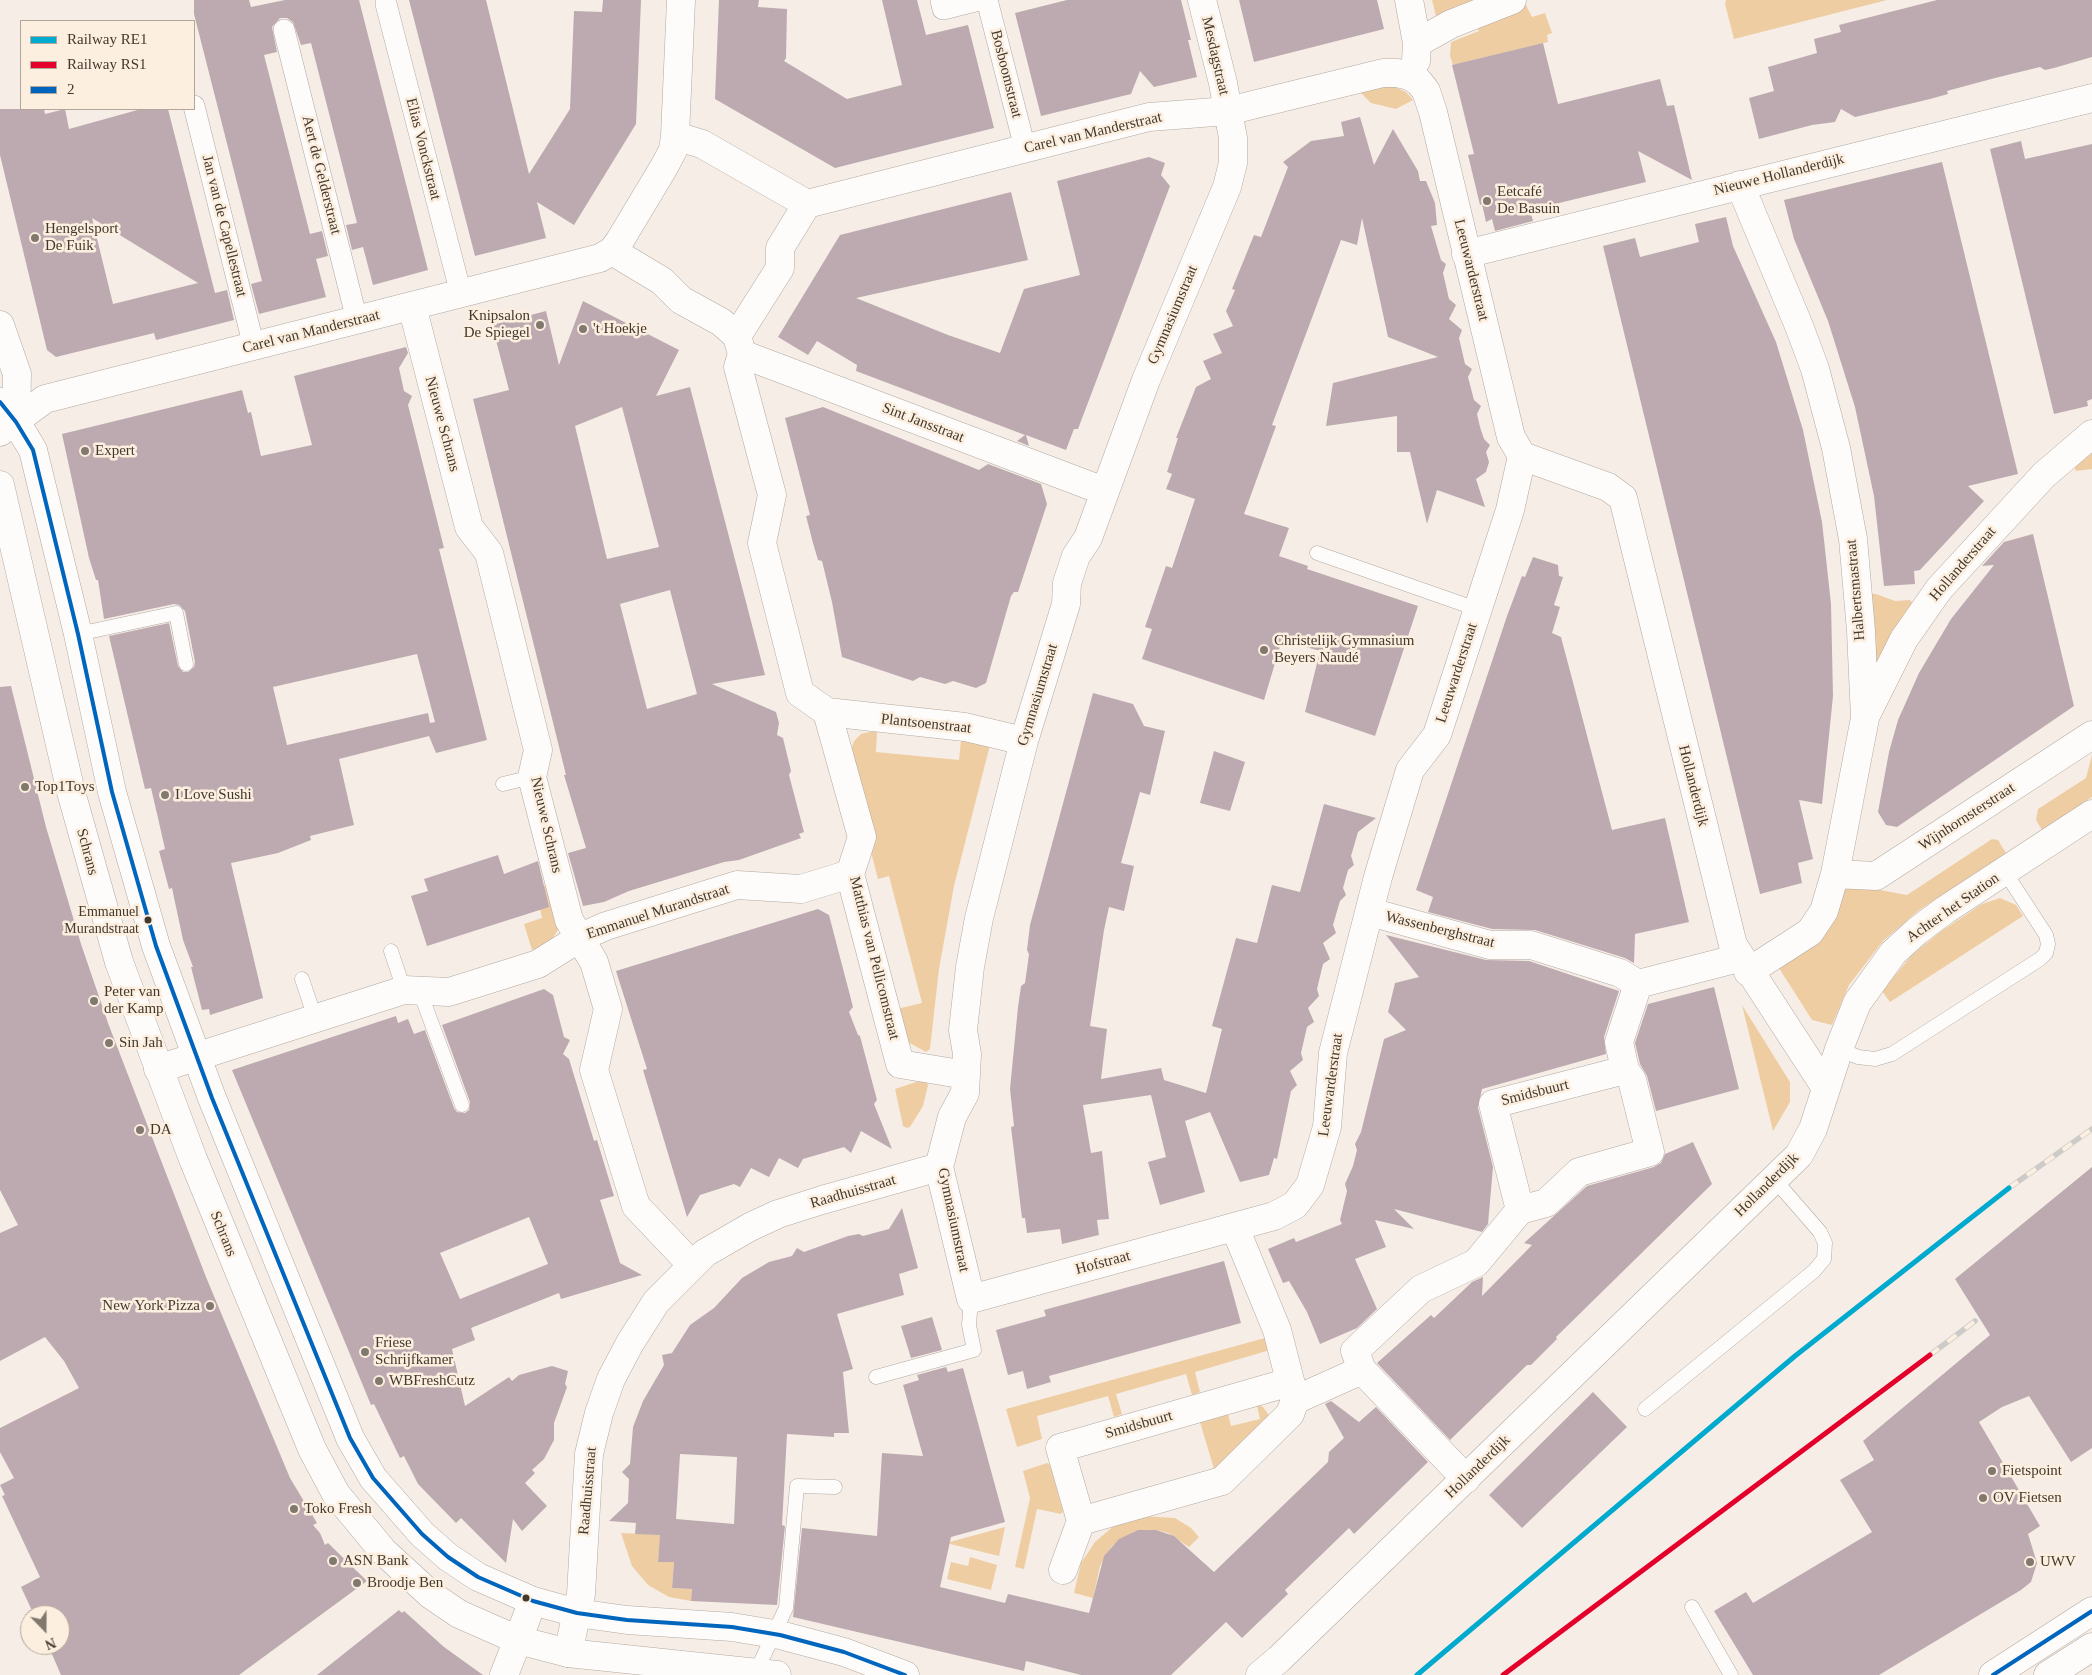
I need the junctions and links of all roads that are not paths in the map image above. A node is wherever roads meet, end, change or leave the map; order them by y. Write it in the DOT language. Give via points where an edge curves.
graph roads {
  1 [pos="681,0"];
  2 [pos="941,0"];
  3 [pos="979,0"];
  4 [pos="987,0"];
  5 [pos="1202,0"];
  6 [pos="1409,0"];
  7 [pos="1512,0"];
  8 [pos="386,4"];
  9 [pos="284,30"];
  10 [pos="1417,43"];
  11 [pos="1410,76"];
  12 [pos="2092,98"];
  13 [pos="195,110"];
  14 [pos="1228,111"];
  15 [pos="675,136"];
  16 [pos="1025,148"];
  17 [pos="1740,185"];
  18 [pos="807,204"];
  19 [pos="612,251"];
  20 [pos="1466,254"];
  21 [pos="460,294"];
  22 [pos="412,306"];
  23 [pos="357,320"];
  24 [pos="0,325"];
  25 [pos="740,345"];
  26 [pos="254,346"];
  27 [pos="5,419"];
  28 [pos="2092,434"];
  29 [pos="1522,456"];
  30 [pos="0,485"];
  31 [pos="1104,490"];
  32 [pos="1317,553"];
  33 [pos="1477,609"];
  34 [pos="78,634"];
  35 [pos="186,664"];
  36 [pos="827,712"];
  37 [pos="1865,718"];
  38 [pos="2092,735"];
  39 [pos="1024,741"];
  40 [pos="532,777"];
  41 [pos="503,784"];
  42 [pos="2092,814"];
  43 [pos="2005,872"];
  44 [pos="850,874"];
  45 [pos="1835,874"];
  46 [pos="1370,912"];
  47 [pos="581,937"];
  48 [pos="391,951"];
  49 [pos="1744,965"];
  50 [pos="302,979"];
  51 [pos="1638,984"];
  52 [pos="412,991"];
  53 [pos="315,1018"];
  54 [pos="1839,1049"];
  55 [pos="196,1057"];
  56 [pos="158,1069"];
  57 [pos="1625,1070"];
  58 [pos="966,1075"];
  59 [pos="1826,1088"];
  60 [pos="462,1105"];
  61 [pos="939,1167"];
  62 [pos="1774,1179"];
  63 [pos="1520,1210"];
  64 [pos="1235,1228"];
  65 [pos="692,1265"];
  66 [pos="970,1299"];
  67 [pos="1362,1370"];
  68 [pos="876,1377"];
  69 [pos="1293,1391"];
  70 [pos="1645,1409"];
  71 [pos="1466,1478"];
  72 [pos="835,1487"];
  73 [pos="1081,1521"];
  74 [pos="1063,1570"];
  75 [pos="532,1601"];
  76 [pos="1692,1608"];
  77 [pos="2092,1611"];
  78 [pos="577,1613"];
  79 [pos="774,1634"];
  80 [pos="518,1640"];
  81 [pos="2092,1647"];
  82 [pos="568,1653"];
  83 [pos="766,1674"];
  84 [pos="1265,1674"];
  85 [pos="504,1675"];
  86 [pos="905,1675"];
  87 [pos="1731,1675"];
  88 [pos="1994,1675"];
  89 [pos="2048,1675"];
  1 -- 15 [label="street"];
  2 -- 3 [label="street" via="943,9"];
  4 -- 16 [label="street, Bosboomstraat"];
  5 -- 14 [label="street, Mesdagstraat"];
  6 -- 10 [label="street"];
  7 -- 10 [label="street" via="1451,24"];
  8 -- 21 [label="street, Elias Vonckstraat"];
  9 -- 23 [label="street, Aert de Gelderstraat"];
  10 -- 11 [label="street" via="1416,60"];
  11 -- 14 [label="street, Carel van Manderstraat" via="1383,73"];
  11 -- 20 [label="street, Leeuwarderstraat" via="1426,91 1433,112"];
  12 -- 17 [label="street, Nieuwe Hollanderdijk"];
  13 -- 26 [label="street, Jan van de Capellestraat"];
  14 -- 16 [label="street, Carel van Manderstraat" via="1149,117"];
  14 -- 31 [label="street, Gymnasiumstraat" via="1233,163 1227,187"];
  15 -- 18 [label="street" via="702,144"];
  15 -- 19 [label="street" via="664,167"];
  16 -- 18 [label="street, Carel van Manderstraat"];
  17 -- 20 [label="street, Nieuwe Hollanderdijk"];
  17 -- 37 [label="street, Halbertsmastraat" via="1805,343 1836,448 1853,547"];
  18 -- 25 [label="street" via="780,248 780,268"];
  19 -- 21 [label="street, Carel van Manderstraat" via="587,262"];
  19 -- 25 [label="street" via="662,281 681,300 721,322"];
  20 -- 29 [label="street, Leeuwarderstraat" via="1511,436"];
  21 -- 22 [label="street, Carel van Manderstraat"];
  22 -- 23 [label="street, Carel van Manderstraat"];
  22 -- 40 [label="street, Nieuwe Schrans" via="469,527 489,553 538,750"];
  23 -- 26 [label="street, Carel van Manderstraat"];
  24 -- 27 [label="street" via="17,374"];
  25 -- 31 [label="street, Sint Jansstraat"];
  25 -- 36 [label="street" via="738,367 772,494 762,543 800,693"];
  26 -- 27 [label="street, Carel van Manderstraat" via="45,399"];
  27 -- 34 [label="street" via="33,450"];
  28 -- 37 [label="street, Hollanderstraat" via="2038,481 1939,589 1904,640"];
  29 -- 33 [label="street, Leeuwarderstraat" via="1510,510"];
  29 -- 49 [label="street, Hollanderdijk" via="1608,487 1623,498 1733,945"];
  30 -- 56 [label="street, Schrans" via="71,792 119,962"];
  31 -- 39 [label="street, Gymnasiumstraat" via="1088,538 1076,556 1067,583 1066,604"];
  32 -- 33 [label="lane"];
  33 -- 46 [label="street, Leeuwarderstraat" via="1437,735 1410,770"];
  34 -- 35 [label="lane" via="176,613"];
  34 -- 55 [label="street" via="112,792 133,871"];
  36 -- 39 [label="street, Plantsoenstraat" via="965,727"];
  36 -- 44 [label="street, Matthias van Pellicomstraat" via="862,837"];
  37 -- 45 [label="street, Halbertsmastraat"];
  38 -- 45 [label="street, Wijnhornsterstraat" via="1876,876"];
  39 -- 58 [label="street, Gymnasiumstraat" via="981,908 970,967 963,1030"];
  40 -- 41 [label="lane"];
  40 -- 47 [label="street, Nieuwe Schrans" via="569,920"];
  42 -- 43 [label="street, Achter het Station"];
  43 -- 54 [label="street, Achter het Station" via="1917,931 1893,953 1857,1003"];
  43 -- 54 [label="lane" via="2046,935 2048,944 2040,960 1892,1054 1875,1059 1858,1057"];
  44 -- 47 [label="street, Emmanuel Murandstraat" via="801,889 738,885 606,926"];
  44 -- 58 [label="street, Matthias van Pellicomstraat" via="900,1064"];
  45 -- 49 [label="street, Halbertsmastraat" via="1824,912 1810,932"];
  46 -- 51 [label="street, Wassenberghstraat" via="1490,945 1530,945 1620,973"];
  46 -- 64 [label="street, Leeuwarderstraat" via="1332,1053 1327,1127 1310,1185 1295,1205 1274,1216"];
  47 -- 52 [label="street, Emmanuel Murandstraat" via="538,964 449,992"];
  47 -- 65 [label="street, Nieuwe Schrans" via="594,962 608,1009 594,1070 636,1206"];
  48 -- 52 [label="lane"];
  49 -- 51 [label="street"];
  49 -- 59 [label="street, Hollanderdijk"];
  50 -- 53 [label="lane"];
  51 -- 57 [label="street" via="1619,1042"];
  52 -- 53 [label="street, Emmanuel Murandstraat"];
  52 -- 60 [label="lane"];
  53 -- 55 [label="street, Emmanuel Murandstraat"];
  54 -- 59 [label="street, Achter het Station"];
  55 -- 56 [label="street, Emmanuel Murandstraat"];
  55 -- 75 [label="street" via="338,1410 362,1460 394,1503 448,1557 478,1577"];
  56 -- 80 [label="street, Schrans" via="312,1449 336,1494 394,1563 431,1595 459,1614"];
  57 -- 63 [label="street" via="1632,1080 1650,1152 1579,1172 1546,1203"];
  57 -- 63 [label="street, Smidsbuurt" via="1493,1104"];
  58 -- 61 [label="street, Gymnasiumstraat" via="965,1093 952,1117"];
  59 -- 62 [label="street, Hollanderdijk" via="1813,1129 1799,1154"];
  61 -- 65 [label="street, Raadhuisstraat" via="778,1214 723,1242"];
  61 -- 66 [label="street, Gymnasiumstraat"];
  62 -- 70 [label="lane" via="1820,1232 1825,1243 1824,1259 1814,1271"];
  62 -- 71 [label="street, Hollanderdijk"];
  63 -- 67 [label="street" via="1476,1263 1420,1289 1355,1351"];
  64 -- 66 [label="street, Hofstraat"];
  64 -- 69 [label="street" via="1277,1330"];
  65 -- 78 [label="street, Raadhuisstraat" via="656,1302 630,1343 599,1413 589,1454 584,1571"];
  66 -- 68 [label="lane" via="969,1325 974,1350"];
  67 -- 69 [label="street, Smidsbuurt"];
  67 -- 71 [label="street"];
  69 -- 73 [label="street" via="1290,1414 1222,1481"];
  69 -- 73 [label="street, Smidsbuurt" via="1060,1448"];
  71 -- 84 [label="street, Hollanderdijk"];
  72 -- 79 [label="lane" via="797,1486 786,1608"];
  73 -- 74 [label="street"];
  75 -- 78 [label="street"];
  75 -- 80 [label="street"];
  76 -- 87 [label="lane"];
  77 -- 88 [label="street"];
  78 -- 79 [label="street" via="732,1627"];
  78 -- 82 [label="street, Raadhuisstraat"];
  79 -- 83 [label="lane"];
  79 -- 86 [label="street" via="820,1644"];
  80 -- 82 [label="street, Schrans"];
  80 -- 85 [label="street"];
  81 -- 89 [label="street"];
  82 -- 83 [label="street, Schrans"];
}
